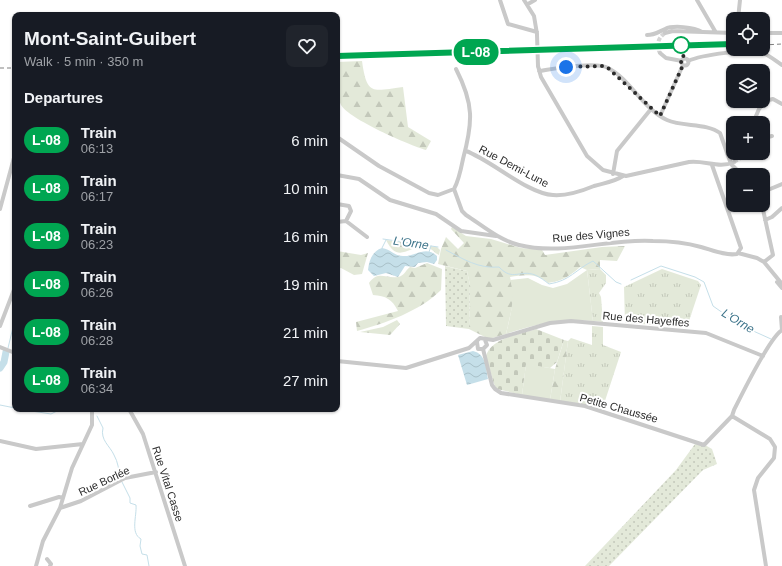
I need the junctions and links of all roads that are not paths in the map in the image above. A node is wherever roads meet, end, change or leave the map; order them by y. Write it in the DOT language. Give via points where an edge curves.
graph roads {
  1 [pos="500,0"];
  2 [pos="524,0"];
  3 [pos="535,0"];
  4 [pos="698,0"];
  5 [pos="740,0"];
  6 [pos="528,4"];
  7 [pos="739,12"];
  8 [pos="715,31"];
  9 [pos="726,32"];
  10 [pos="665,33"];
  11 [pos="702,33"];
  12 [pos="770,33"];
  13 [pos="782,33"];
  14 [pos="537,34"];
  15 [pos="647,35"];
  16 [pos="660,53"];
  17 [pos="682,63"];
  18 [pos="782,65"];
  19 [pos="539,68"];
  20 [pos="456,69"];
  21 [pos="782,104"];
  22 [pos="651,110"];
  23 [pos="660,116"];
  24 [pos="756,116"];
  25 [pos="340,140"];
  26 [pos="466,151"];
  27 [pos="733,162"];
  28 [pos="12,165"];
  29 [pos="712,165"];
  30 [pos="737,168"];
  31 [pos="613,174"];
  32 [pos="340,176"];
  33 [pos="623,176"];
  34 [pos="782,184"];
  35 [pos="454,189"];
  36 [pos="770,189"];
  37 [pos="340,204"];
  38 [pos="782,208"];
  39 [pos="0,209"];
  40 [pos="763,212"];
  41 [pos="765,220"];
  42 [pos="346,221"];
  43 [pos="340,222"];
  44 [pos="497,236"];
  45 [pos="367,237"];
  46 [pos="741,248"];
  47 [pos="738,253"];
  48 [pos="751,256"];
  49 [pos="764,262"];
  50 [pos="775,273"];
  51 [pos="782,284"];
  52 [pos="782,288"];
  53 [pos="12,295"];
  54 [pos="781,316"];
  55 [pos="0,326"];
  56 [pos="782,330"];
  57 [pos="485,340"];
  58 [pos="493,340"];
  59 [pos="476,342"];
  60 [pos="487,345"];
  61 [pos="0,347"];
  62 [pos="468,348"];
  63 [pos="481,349"];
  64 [pos="12,352"];
  65 [pos="763,356"];
  66 [pos="340,361"];
  67 [pos="92,412"];
  68 [pos="131,412"];
  69 [pos="732,416"];
  70 [pos="0,441"];
  71 [pos="83,444"];
  72 [pos="156,472"];
  73 [pos="63,498"];
  74 [pos="30,506"];
  75 [pos="60,508"];
  76 [pos="47,559"];
  77 [pos="37,566"];
  78 [pos="50,566"];
  79 [pos="185,566"];
  80 [pos="766,566"];
  1 -- 14 [label="street" via="508,24"];
  2 -- 6 [label="street"];
  3 -- 6 [label="street"];
  4 -- 8 [label="street"];
  5 -- 7 [label="street"];
  6 -- 14 [label="street" via="534,16"];
  8 -- 9 [label="street"];
  8 -- 11 [label="street"];
  10 -- 11 [label="street"];
  11 -- 15 [label="street" via="696,29 670,28"];
  12 -- 13 [label="street"];
  14 -- 19 [label="street, bridge"];
  16 -- 17 [label="street" via="666,58"];
  17 -- 18 [label="street" via="685,59 688,61 749,51 762,52"];
  17 -- 23 [label="street"];
  19 -- 22 [label="street" via="608,68"];
  19 -- 31 [label="street" via="588,158 599,168"];
  20 -- 26 [label="street, Rue Demi-Lune" via="470,104 471,130"];
  21 -- 24 [label="street" via="773,99 765,101"];
  22 -- 23 [label="street"];
  22 -- 31 [label="street" via="617,151"];
  23 -- 27 [label="street" via="680,124 718,131"];
  25 -- 35 [label="street" via="379,166 426,192 438,195"];
  26 -- 33 [label="street, Rue Demi-Lune" via="536,190 550,195 585,190"];
  26 -- 35 [label="street, Rue Demi-Lune"];
  27 -- 29 [label="street"];
  27 -- 30 [label="street"];
  28 -- 39 [label="street"];
  29 -- 33 [label="street" via="695,162 678,164"];
  29 -- 46 [label="street"];
  31 -- 33 [label="street"];
  32 -- 44 [label="street" via="359,179 390,200 436,214 461,231"];
  34 -- 36 [label="street"];
  35 -- 44 [label="street, Rue des Vignes" via="462,211"];
  37 -- 42 [label="street" via="351,207 351,213"];
  38 -- 41 [label="street"];
  40 -- 41 [label="street"];
  41 -- 49 [label="street" via="772,255"];
  42 -- 43 [label="street"];
  42 -- 45 [label="street"];
  44 -- 47 [label="street, Rue des Vignes" via="518,245 542,247 563,248 635,240"];
  46 -- 47 [label="street"];
  46 -- 48 [label="street"];
  47 -- 48 [label="street, Rue des Vignes"];
  48 -- 49 [label="street"];
  49 -- 50 [label="street"];
  50 -- 51 [label="street"];
  50 -- 52 [label="street"];
  53 -- 55 [label="street"];
  54 -- 56 [label="street"];
  56 -- 65 [label="street"];
  57 -- 58 [label="street, Rue des Hayeffes"];
  57 -- 59 [label="street, Rue des Hayeffes" via="480,338"];
  57 -- 60 [label="street"];
  58 -- 60 [label="street, Rue des Hayeffes"];
  58 -- 65 [label="street, Rue des Hayeffes" via="550,323 571,321 706,333"];
  59 -- 62 [label="street"];
  59 -- 63 [label="street, Petite Chaussée"];
  60 -- 63 [label="street, Rue des Hayeffes"];
  61 -- 64 [label="street"];
  62 -- 63 [label="street"];
  62 -- 66 [label="street" via="406,368"];
  63 -- 69 [label="street, Petite Chaussée" via="492,385 499,392 585,406 699,444 706,444"];
  65 -- 69 [label="street"];
  67 -- 71 [label="street" via="93,423"];
  68 -- 72 [label="street, Rue Vital Casse" via="141,430"];
  69 -- 80 [label="street" via="770,439 776,448 774,458 758,478 754,490"];
  70 -- 71 [label="street" via="36,449"];
  71 -- 73 [label="street"];
  72 -- 75 [label="street, Rue Borlée" via="125,478 81,502"];
  72 -- 79 [label="street, Rue Vital Casse"];
  73 -- 74 [label="street"];
  73 -- 75 [label="street"];
  75 -- 77 [label="street" via="43,541"];
  76 -- 78 [label="street"];
}
